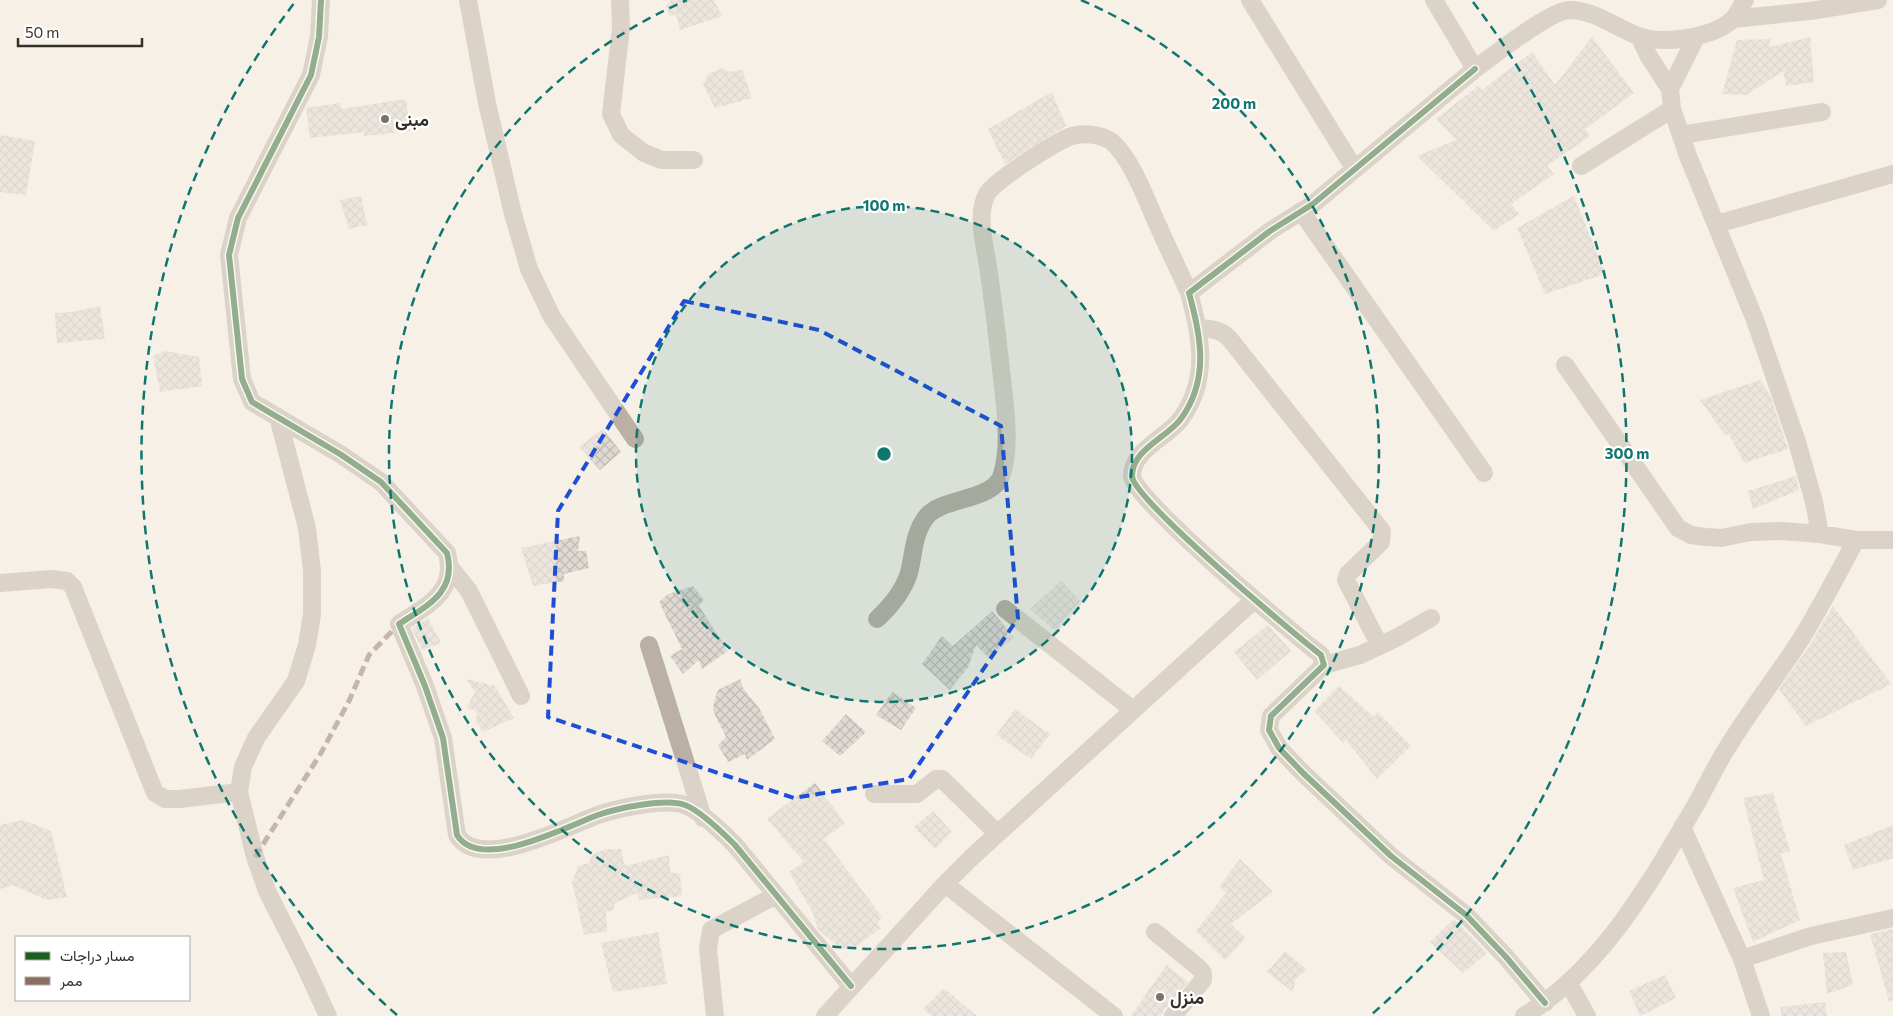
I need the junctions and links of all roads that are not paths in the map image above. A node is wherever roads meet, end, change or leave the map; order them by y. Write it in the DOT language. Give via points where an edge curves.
graph roads {
  1 [pos="321,0"];
  2 [pos="468,0"];
  3 [pos="620,0"];
  4 [pos="1250,0"];
  5 [pos="1434,0"];
  6 [pos="1745,0"];
  7 [pos="1878,0"];
  8 [pos="1571,5"];
  9 [pos="1733,19"];
  10 [pos="1639,36"];
  11 [pos="1696,37"];
  12 [pos="1474,69"];
  13 [pos="1670,89"];
  14 [pos="1672,109"];
  15 [pos="1822,112"];
  16 [pos="1681,135"];
  17 [pos="694,160"];
  18 [pos="1581,166"];
  19 [pos="1354,168"];
  20 [pos="1893,174"];
  21 [pos="1301,211"];
  22 [pos="1717,224"];
  23 [pos="1189,293"];
  24 [pos="1199,328"];
  25 [pos="1565,365"];
  26 [pos="278,417"];
  27 [pos="635,440"];
  28 [pos="1484,473"];
  29 [pos="1820,534"];
  30 [pos="1856,540"];
  31 [pos="1893,540"];
  32 [pos="450,567"];
  33 [pos="0,583"];
  34 [pos="1254,600"];
  35 [pos="1004,609"];
  36 [pos="1431,618"];
  37 [pos="877,619"];
  38 [pos="649,645"];
  39 [pos="1380,646"];
  40 [pos="1324,665"];
  41 [pos="521,696"];
  42 [pos="1133,710"];
  43 [pos="239,792"];
  44 [pos="874,794"];
  45 [pos="703,818"];
  46 [pos="1682,827"];
  47 [pos="997,834"];
  48 [pos="945,884"];
  49 [pos="776,895"];
  50 [pos="1893,918"];
  51 [pos="1155,932"];
  52 [pos="1742,959"];
  53 [pos="1569,984"];
  54 [pos="851,986"];
  55 [pos="1545,1003"];
  56 [pos="328,1016"];
  57 [pos="716,1016"];
  58 [pos="825,1016"];
  59 [pos="1114,1016"];
  60 [pos="1173,1016"];
  61 [pos="1524,1016"];
  62 [pos="1587,1016"];
  63 [pos="1761,1016"];
  1 -- 26 [label="street" via="319,38 311,75 238,218 229,255 242,379 252,402"];
  2 -- 27 [label="street" via="513,214 529,269 552,317"];
  3 -- 17 [label="street" via="621,28 611,114 621,136 644,153 662,160"];
  4 -- 19 [label="street"];
  5 -- 12 [label="street"];
  6 -- 9 [label="street"];
  7 -- 9 [label="street" via="1810,12"];
  8 -- 10 [label="street"];
  8 -- 12 [label="street"];
  9 -- 11 [label="street"];
  10 -- 11 [label="street" via="1667,40"];
  10 -- 13 [label="street"];
  11 -- 13 [label="street"];
  12 -- 19 [label="street"];
  13 -- 14 [label="street"];
  14 -- 16 [label="street"];
  14 -- 18 [label="street"];
  15 -- 16 [label="street"];
  16 -- 22 [label="street"];
  19 -- 21 [label="street"];
  20 -- 22 [label="street"];
  21 -- 23 [label="street"];
  21 -- 28 [label="street"];
  22 -- 29 [label="street" via="1756,320 1786,410 1810,485"];
  23 -- 24 [label="street"];
  23 -- 37 [label="street" via="1136,178 1111,141 1087,134 1070,136 1001,178 987,193 980,211 1005,406 1006,447 1002,476 993,487 939,507 927,516 916,536 909,574 902,590"];
  24 -- 34 [label="street" via="1202,354 1190,404 1179,421 1142,453 1132,477 1139,491"];
  24 -- 39 [label="street" via="1224,333 1229,338 1382,531 1381,542 1348,574 1346,580"];
  25 -- 29 [label="street" via="1678,528 1691,535 1714,538 1752,532"];
  26 -- 32 [label="street" via="381,482 447,553"];
  26 -- 43 [label="street" via="307,528 312,614 296,681 256,738 243,767"];
  29 -- 30 [label="street"];
  30 -- 31 [label="street"];
  30 -- 46 [label="street" via="1827,596 1727,747"];
  32 -- 41 [label="street" via="469,591"];
  32 -- 45 [label="street" via="448,580 440,593 399,624 443,738 454,821 462,843 477,850 511,848 600,814 651,803 686,805"];
  33 -- 43 [label="street" via="51,579 67,581 73,587 155,793 164,798 179,799"];
  34 -- 40 [label="street" via="1321,655"];
  34 -- 42 [label="street"];
  35 -- 42 [label="street"];
  36 -- 39 [label="street"];
  38 -- 45 [label="street"];
  39 -- 40 [label="street"];
  40 -- 55 [label="street" via="1271,716 1270,730 1279,748 1390,856 1466,915"];
  42 -- 47 [label="street"];
  43 -- 56 [label="street" via="267,891"];
  44 -- 47 [label="street" via="917,794 936,779 942,779"];
  45 -- 49 [label="street" via="720,829"];
  46 -- 52 [label="street"];
  46 -- 53 [label="street" via="1632,909 1596,956"];
  47 -- 48 [label="street"];
  48 -- 54 [label="street"];
  48 -- 59 [label="street"];
  49 -- 54 [label="street"];
  49 -- 57 [label="street" via="711,930 708,949"];
  50 -- 52 [label="street" via="1810,936"];
  51 -- 60 [label="street" via="1203,973 1203,980"];
  52 -- 63 [label="street"];
  53 -- 55 [label="street"];
  53 -- 62 [label="street"];
  54 -- 58 [label="street"];
  55 -- 61 [label="street"];
}
